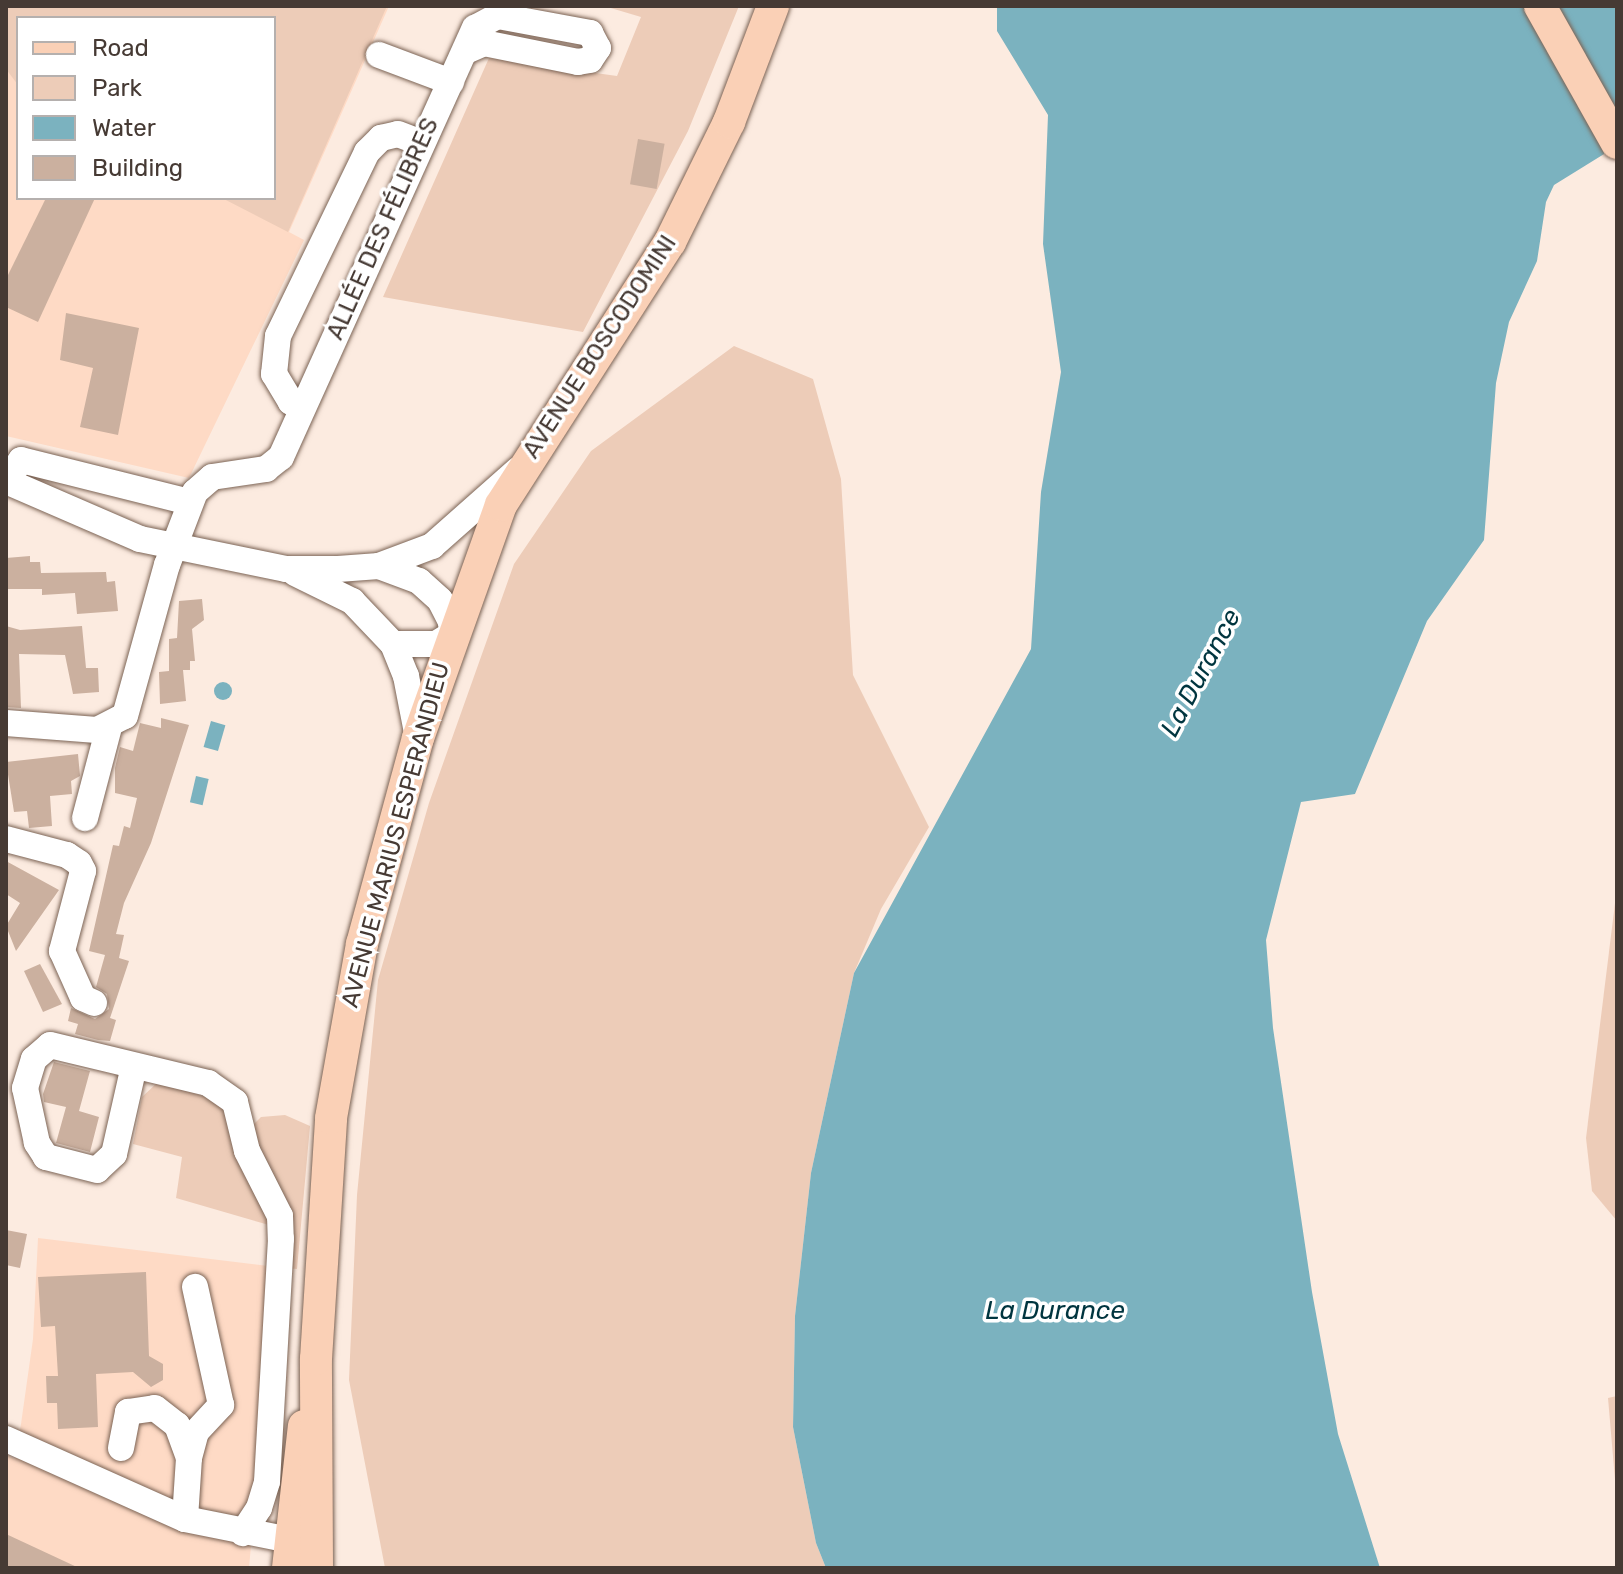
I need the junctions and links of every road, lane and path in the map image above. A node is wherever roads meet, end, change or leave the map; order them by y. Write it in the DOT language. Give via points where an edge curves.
graph roads {
  1 [pos="773,6"];
  2 [pos="1540,6"];
  3 [pos="466,51"];
  4 [pos="379,55"];
  5 [pos="451,82"];
  6 [pos="421,143"];
  7 [pos="1617,143"];
  8 [pos="302,408"];
  9 [pos="520,469"];
  10 [pos="6,481"];
  11 [pos="190,502"];
  12 [pos="173,546"];
  13 [pos="379,566"];
  14 [pos="286,569"];
  15 [pos="452,634"];
  16 [pos="393,644"];
  17 [pos="6,723"];
  18 [pos="109,727"];
  19 [pos="418,738"];
  20 [pos="85,818"];
  21 [pos="6,839"];
  22 [pos="94,1003"];
  23 [pos="134,1066"];
  24 [pos="195,1287"];
  25 [pos="316,1359"];
  26 [pos="6,1439"];
  27 [pos="121,1448"];
  28 [pos="189,1458"];
  29 [pos="185,1519"];
  30 [pos="276,1550"];
  31 [pos="317,1568"];
  1 -- 9 [label="main road, AVENUE BOSCODOMINI" via="729,122 670,242 609,343"];
  2 -- 7 [label="main road"];
  3 -- 5 [label="street, ALLÉE DES FÉLIBRES"];
  4 -- 5 [label="street"];
  5 -- 6 [label="street, ALLÉE DES FÉLIBRES"];
  6 -- 8 [label="street, ALLÉE DES FÉLIBRES"];
  6 -- 8 [label="street, ALLÉE DES FÉLIBRES" via="398,134 381,138 367,152 308,274 272,360 282,390"];
  8 -- 11 [label="street, ALLÉE DES FÉLIBRES" via="276,463 212,477"];
  9 -- 13 [label="street" via="445,538"];
  9 -- 15 [label="main road, AVENUE MARIUS ESPERANDIEU" via="487,537"];
  10 -- 11 [label="street" via="21,460"];
  10 -- 12 [label="street" via="103,527"];
  11 -- 12 [label="street"];
  12 -- 14 [label="street"];
  12 -- 18 [label="street" via="132,701 125,716"];
  13 -- 14 [label="street"];
  13 -- 15 [label="street" via="406,574 429,589 445,608"];
  14 -- 16 [label="street" via="352,601"];
  15 -- 16 [label="street" via="419,647"];
  15 -- 19 [label="main road, AVENUE MARIUS ESPERANDIEU"];
  16 -- 19 [label="street" via="406,676"];
  17 -- 18 [label="street"];
  18 -- 20 [label="street"];
  19 -- 25 [label="main road, AVENUE MARIUS ESPERANDIEU" via="342,1039 331,1118"];
  21 -- 22 [label="street" via="79,863 83,871 62,951 83,998"];
  23 -- 23 [label="street" via="61,1044 38,1052 25,1088 37,1143 46,1157 97,1170 114,1154"];
  23 -- 30 [label="street" via="208,1083 235,1102 247,1151 280,1216 267,1482 259,1508"];
  24 -- 28 [label="street" via="221,1405 196,1432"];
  25 -- 30 [label="main road, AVENUE MARIUS ESPERANDIEU" via="295,1491"];
  25 -- 31 [label="main road, AVENUE MARIUS ESPERANDIEU"];
  26 -- 29 [label="street"];
  27 -- 28 [label="street" via="128,1412 155,1408 177,1425"];
  28 -- 29 [label="street"];
  29 -- 30 [label="street"];
}
